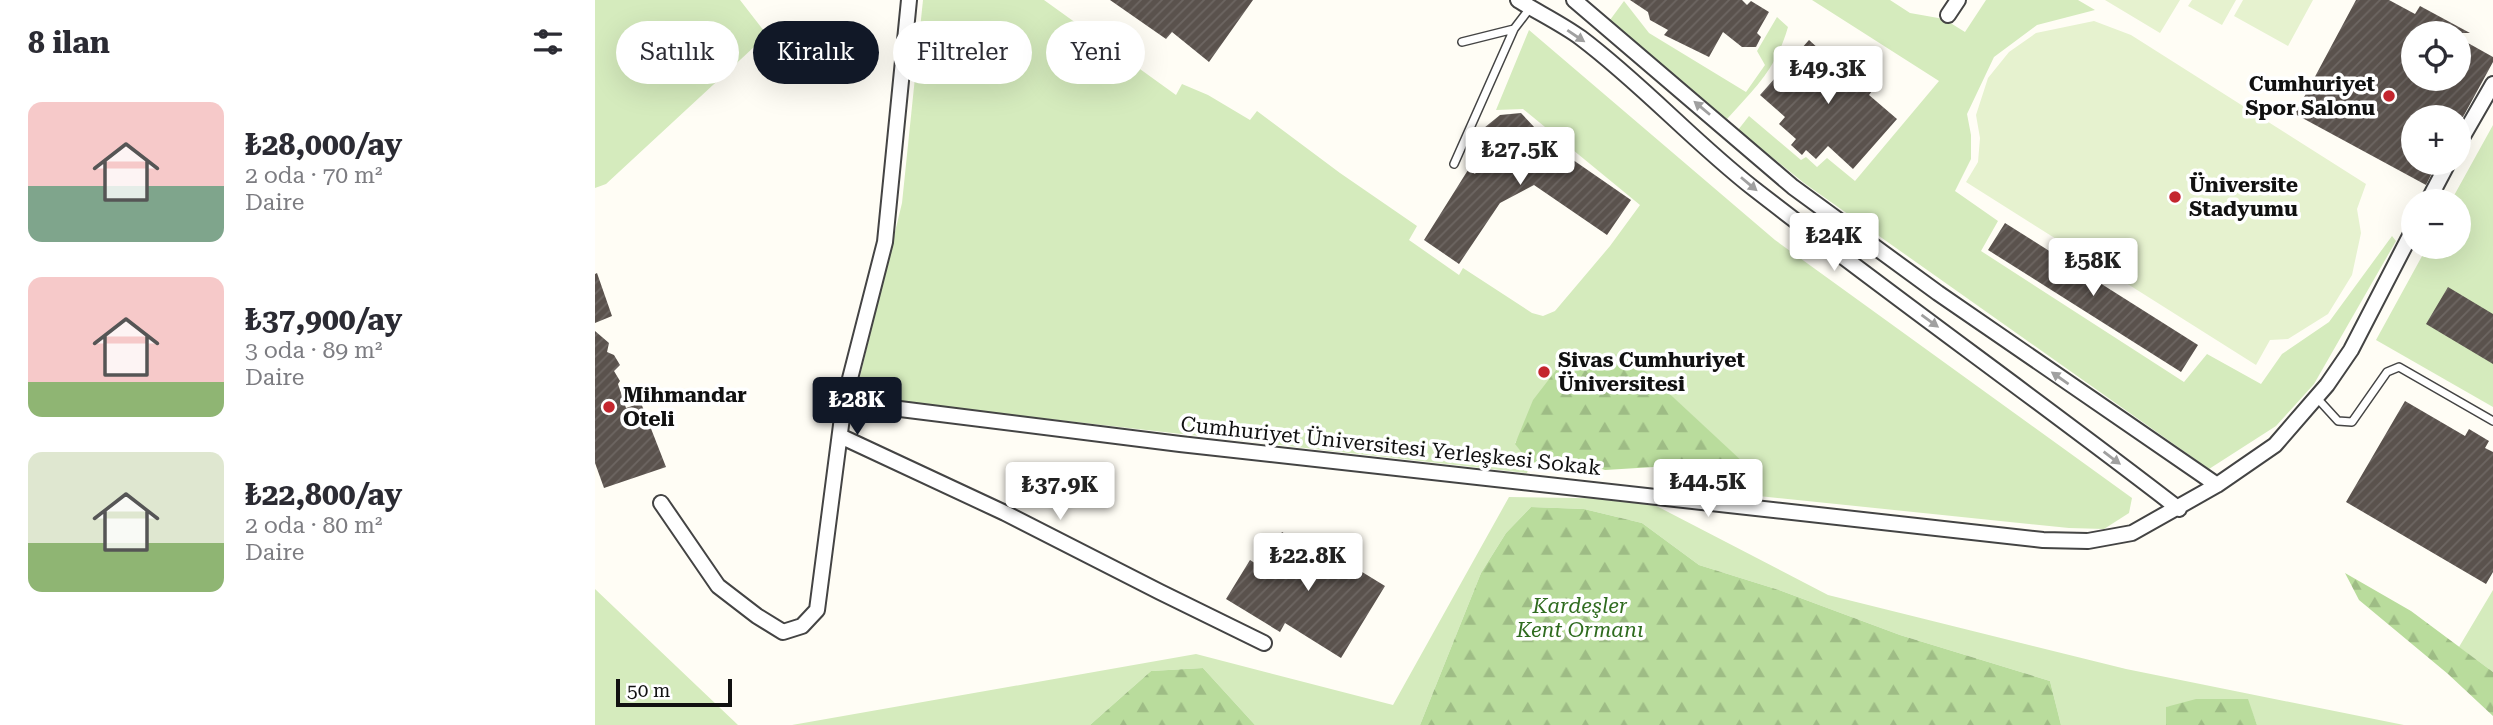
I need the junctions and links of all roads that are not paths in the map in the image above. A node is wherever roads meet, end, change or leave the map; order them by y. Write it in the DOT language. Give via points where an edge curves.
graph roads {
  1 [pos="909,0"];
  2 [pos="1574,0"];
  3 [pos="1958,0"];
  4 [pos="1524,4"];
  5 [pos="1948,15"];
  6 [pos="1514,29"];
  7 [pos="1462,41"];
  8 [pos="2493,84"];
  9 [pos="2471,123"];
  10 [pos="1454,164"];
  11 [pos="2401,253"];
  12 [pos="2316,397"];
  13 [pos="844,402"];
  14 [pos="2493,421"];
  15 [pos="840,436"];
  16 [pos="2217,485"];
  17 [pos="660,503"];
  18 [pos="2179,509"];
  19 [pos="1264,643"];
  1 -- 13 [label="street" via="885,242"];
  16 -- 2 [label="street, one-way" via="1793,187"];
  3 -- 5 [label="street"];
  4 -- 6 [label="lane"];
  4 -- 18 [label="street, one-way" via="1580,37 1746,183"];
  6 -- 7 [label="lane"];
  6 -- 10 [label="lane"];
  8 -- 9 [label="street"];
  11 -- 12 [label="street, Cumhuriyet Üniversitesi Yerleşkesi Sokak" via="2351,350"];
  12 -- 14 [label="lane" via="2338,421 2352,422 2387,372 2399,367"];
  12 -- 16 [label="street, Cumhuriyet Üniversitesi Yerleşkesi Sokak" via="2275,445"];
  13 -- 15 [label="street"];
  13 -- 18 [label="street, Cumhuriyet Üniversitesi Yerleşkesi Sokak" via="2043,540 2088,541 2132,533"];
  15 -- 17 [label="street" via="817,610 802,626 783,632 718,586"];
  15 -- 19 [label="street" via="1006,513"];
  16 -- 18 [label="street, Cumhuriyet Üniversitesi Yerleşkesi Sokak"];
}
